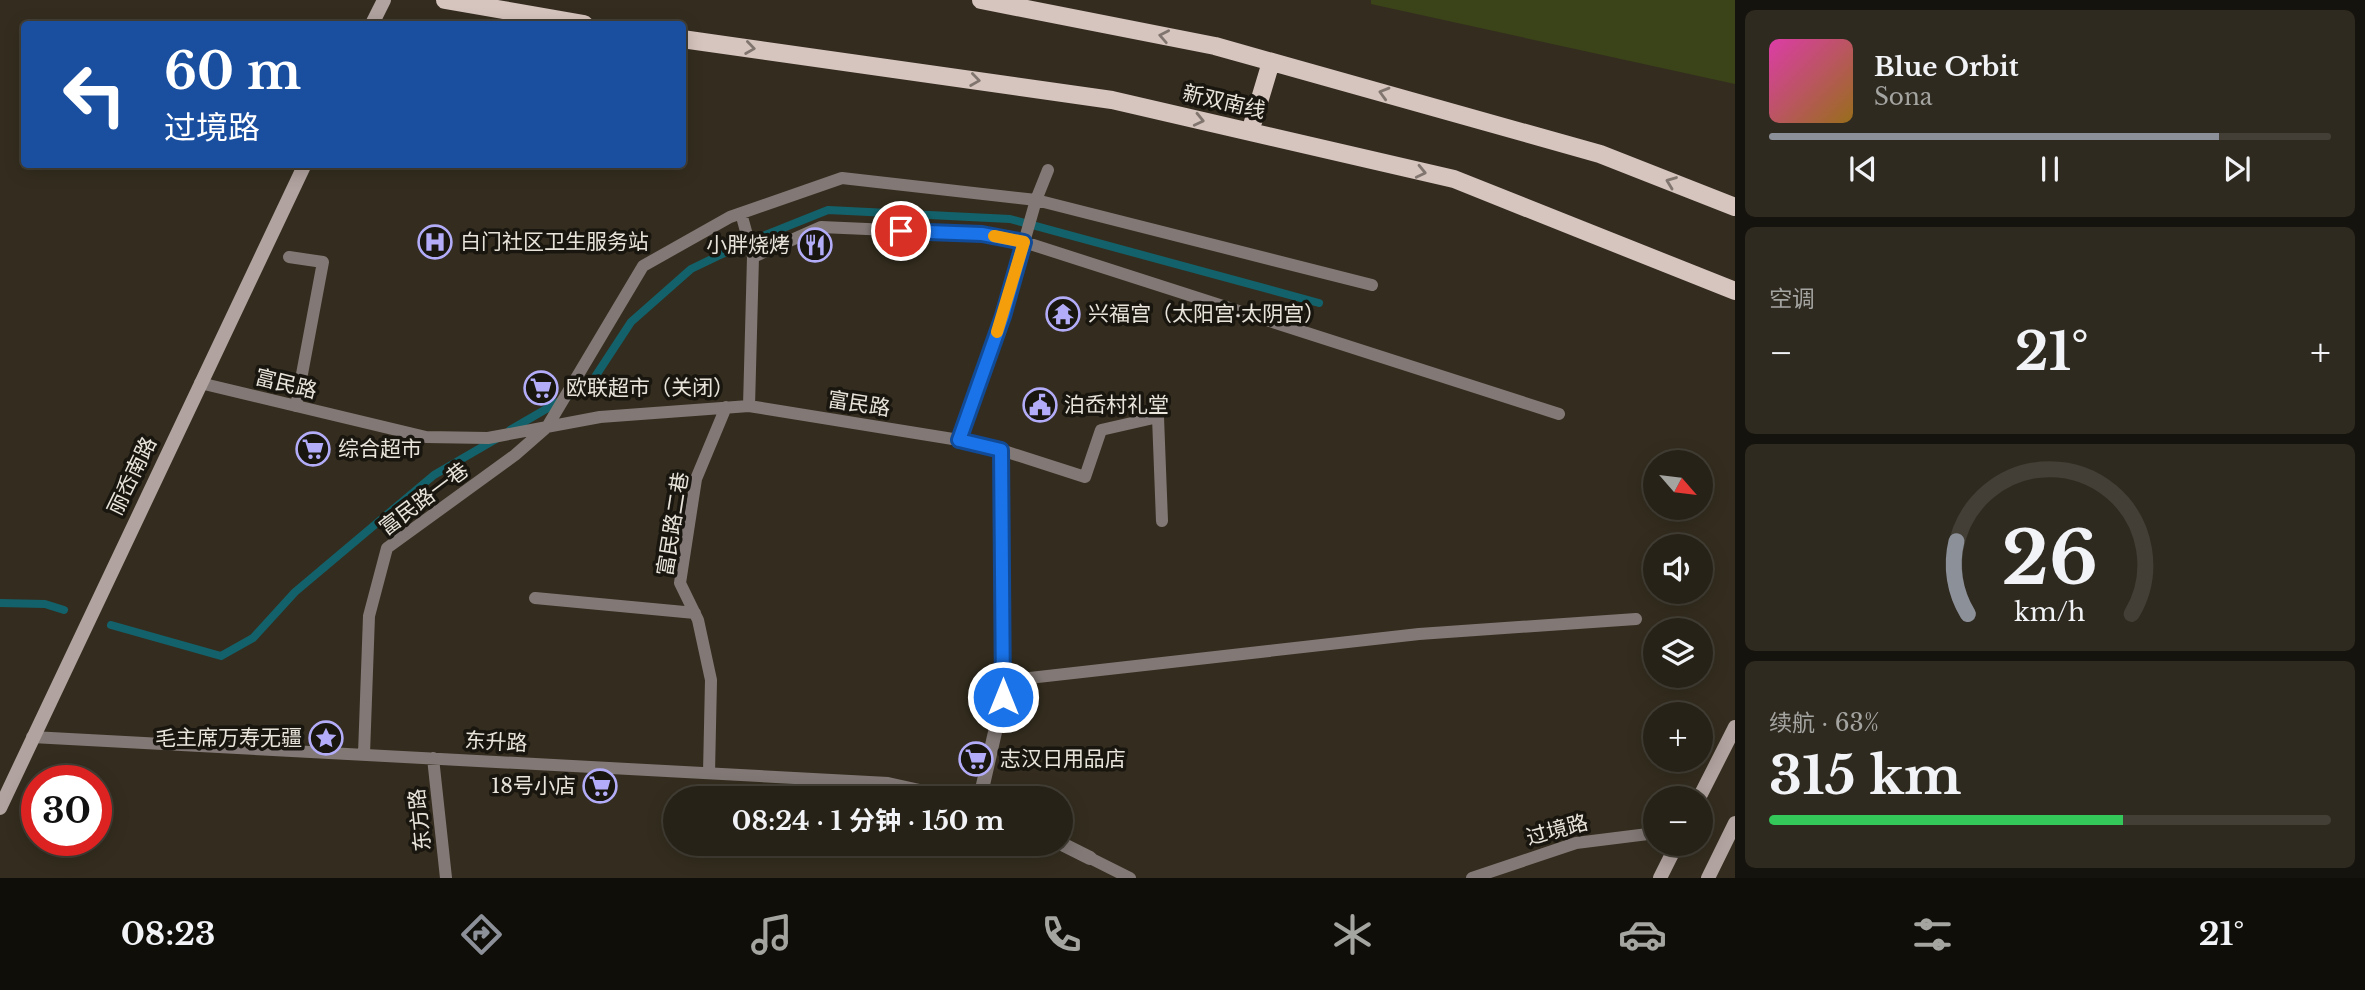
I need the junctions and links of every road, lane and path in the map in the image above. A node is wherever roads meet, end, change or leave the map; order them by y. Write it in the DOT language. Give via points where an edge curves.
graph roads {
  1 [pos="384,0"];
  2 [pos="445,0"];
  3 [pos="981,0"];
  4 [pos="374,21"];
  5 [pos="567,21"];
  6 [pos="686,39"];
  7 [pos="1270,62"];
  8 [pos="1250,132"];
  9 [pos="303,168"];
  10 [pos="1048,170"];
  11 [pos="1035,203"];
  12 [pos="1735,207"];
  13 [pos="742,218"];
  14 [pos="1024,242"];
  15 [pos="289,257"];
  16 [pos="753,257"];
  17 [pos="1372,285"];
  18 [pos="1735,291"];
  19 [pos="200,383"];
  20 [pos="296,406"];
  21 [pos="748,406"];
  22 [pos="726,407"];
  23 [pos="1559,414"];
  24 [pos="545,427"];
  25 [pos="959,440"];
  26 [pos="1001,450"];
  27 [pos="1162,521"];
  28 [pos="535,598"];
  29 [pos="695,613"];
  30 [pos="1636,619"];
  31 [pos="1003,681"];
  32 [pos="1735,727"];
  33 [pos="32,737"];
  34 [pos="365,754"];
  35 [pos="433,758"];
  36 [pos="709,773"];
  37 [pos="902,786"];
  38 [pos="983,786"];
  39 [pos="1705,786"];
  40 [pos="0,808"];
  41 [pos="1735,823"];
  42 [pos="1643,835"];
  43 [pos="1073,850"];
  44 [pos="1671,856"];
  45 [pos="1090,858"];
  46 [pos="446,878"];
  47 [pos="1130,878"];
  48 [pos="1472,878"];
  49 [pos="1660,878"];
  50 [pos="1708,878"];
  1 -- 4 [label="main road"];
  2 -- 5 [label="main road"];
  7 -- 3 [label="main road, one-way" via="1215,46"];
  6 -- 8 [label="main road, 新双南线, one-way" via="1112,100"];
  7 -- 8 [label="main road"];
  12 -- 7 [label="main road, one-way" via="1600,154"];
  8 -- 18 [label="main road, 新双南线, one-way" via="1454,179"];
  9 -- 19 [label="main road, 丽岙南路"];
  10 -- 11 [label="lane"];
  11 -- 13 [label="lane" via="842,178"];
  11 -- 14 [label="lane"];
  11 -- 17 [label="lane"];
  13 -- 16 [label="lane"];
  13 -- 24 [label="lane" via="643,266"];
  14 -- 16 [label="lane" via="982,234 821,227"];
  14 -- 23 [label="lane"];
  14 -- 25 [label="lane"];
  15 -- 20 [label="lane" via="323,262"];
  16 -- 21 [label="lane"];
  19 -- 20 [label="lane, 富民路"];
  19 -- 33 [label="main road, 丽岙南路"];
  20 -- 24 [label="lane, 富民路" via="426,437 488,438"];
  21 -- 22 [label="lane, 富民路"];
  21 -- 25 [label="lane, 富民路"];
  22 -- 24 [label="lane, 富民路" via="600,417"];
  22 -- 29 [label="lane, 富民路二巷" via="696,479 680,583"];
  24 -- 34 [label="lane, 富民路一巷" via="515,455 387,548 369,616"];
  25 -- 26 [label="street"];
  26 -- 27 [label="lane" via="1085,477 1101,430 1158,417"];
  26 -- 31 [label="street"];
  28 -- 29 [label="lane"];
  29 -- 36 [label="lane, 富民路二巷" via="711,680"];
  30 -- 31 [label="lane" via="1419,634"];
  31 -- 38 [label="street"];
  32 -- 39 [label="main road"];
  33 -- 34 [label="lane, 东升路"];
  33 -- 40 [label="main road, 丽岙南路"];
  34 -- 35 [label="lane, 东升路"];
  35 -- 36 [label="lane, 东升路"];
  35 -- 46 [label="lane, 东方路"];
  36 -- 37 [label="lane, 东升路"];
  41 -- 50 [label="main road"];
  42 -- 48 [label="lane, 过境路" via="1576,843"];
  43 -- 45 [label="street"];
  44 -- 49 [label="main road"];
  45 -- 47 [label="lane"];
}
